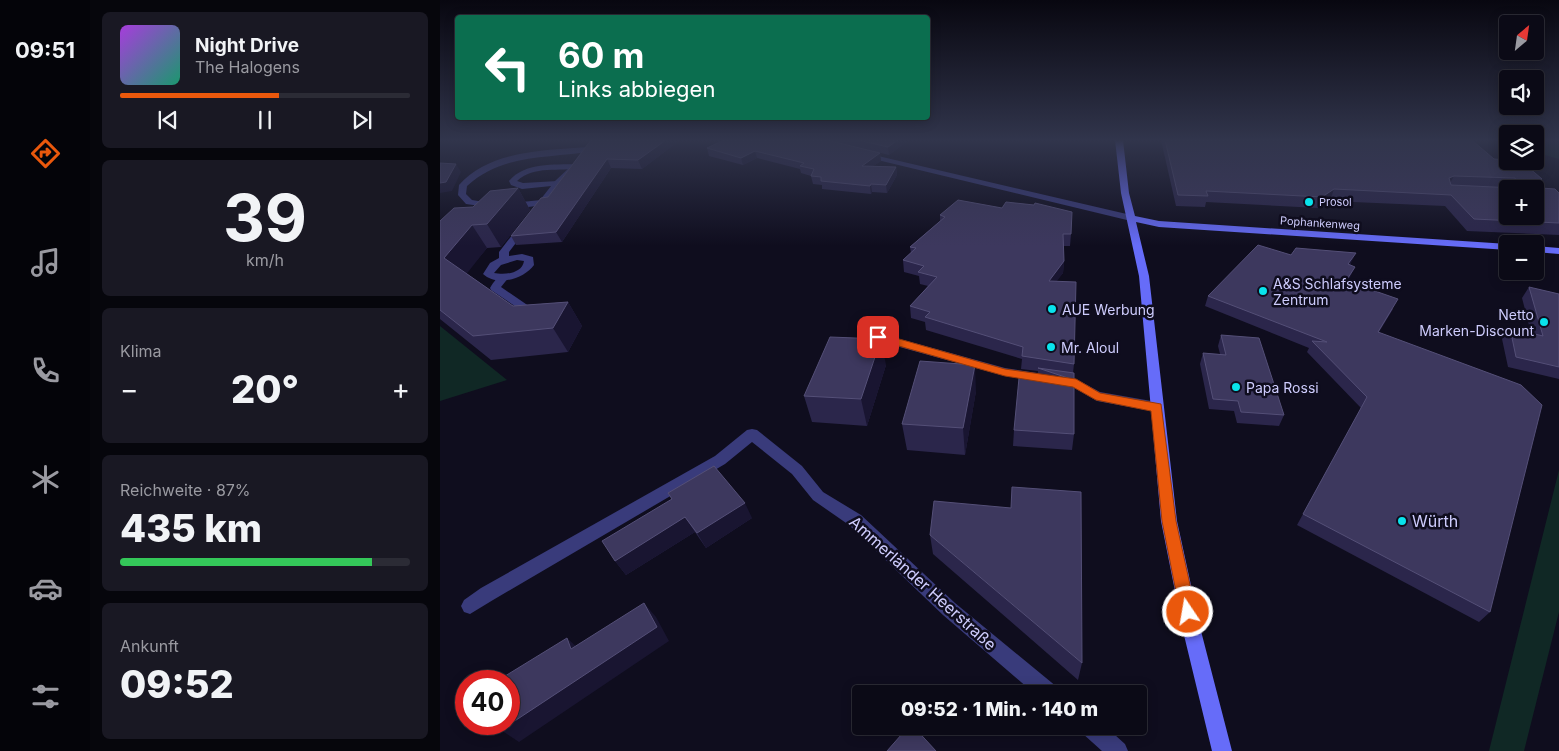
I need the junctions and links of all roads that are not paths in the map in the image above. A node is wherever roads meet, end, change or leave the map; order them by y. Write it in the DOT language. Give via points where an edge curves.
graph roads {
  1 [pos="476,175"];
  2 [pos="521,175"];
  3 [pos="567,175"];
  4 [pos="951,175"];
  5 [pos="1123,175"];
  6 [pos="558,183"];
  7 [pos="541,204"];
  8 [pos="1131,218"];
  9 [pos="1499,247"];
  10 [pos="1544,249"];
  11 [pos="1559,250"];
  12 [pos="504,260"];
  13 [pos="504,277"];
  14 [pos="544,321"];
  15 [pos="878,337"];
  16 [pos="1157,407"];
  17 [pos="470,606"];
  18 [pos="1039,685"];
  19 [pos="1099,735"];
  20 [pos="1118,751"];
  21 [pos="1222,751"];
  1 -- 7 [label="street" via="462,189 462,195 469,202 517,206"];
  2 -- 6 [label="street" via="513,181 522,186"];
  3 -- 6 [label="street"];
  4 -- 8 [label="street"];
  5 -- 8 [label="street"];
  6 -- 7 [label="street"];
  7 -- 12 [label="street" via="504,252"];
  8 -- 9 [label="street, Pophankenweg" via="1159,224"];
  8 -- 16 [label="street" via="1144,276"];
  10 -- 11 [label="street"];
  12 -- 13 [label="street" via="492,266 488,274"];
  12 -- 13 [label="street" via="530,259 525,270"];
  13 -- 14 [label="street" via="495,288"];
  15 -- 16 [label="street" via="1005,372 1076,383 1096,396"];
  16 -- 21 [label="street" via="1169,521"];
  17 -- 18 [label="street, Ammerländer Heerstraße" via="720,460 752,434 798,470 818,496 855,520 949,609"];
  19 -- 20 [label="street"];
}
